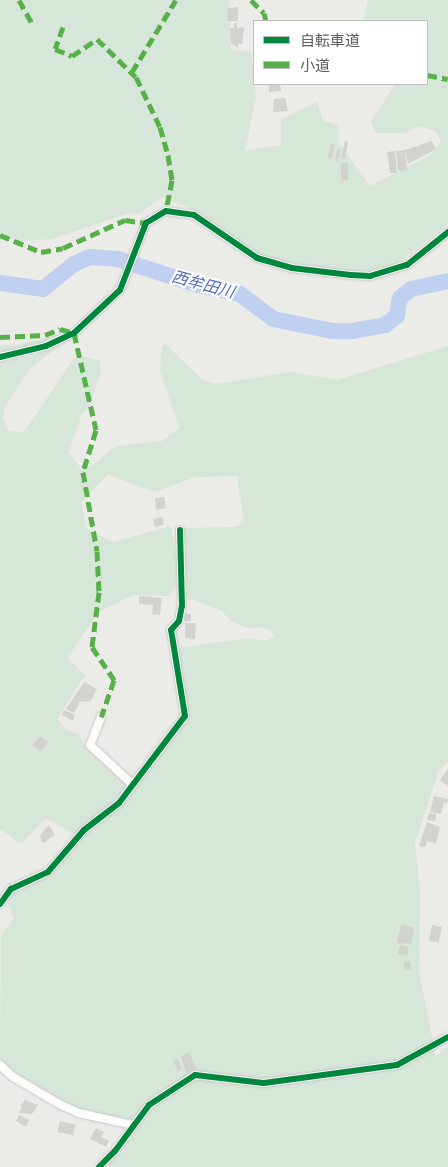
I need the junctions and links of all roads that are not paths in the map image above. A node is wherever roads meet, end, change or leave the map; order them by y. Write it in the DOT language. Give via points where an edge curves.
graph roads {
  1 [pos="448,232"];
  2 [pos="0,357"];
  3 [pos="180,530"];
  4 [pos="101,718"];
  5 [pos="132,784"];
  6 [pos="0,904"];
  7 [pos="448,1038"];
  8 [pos="0,1065"];
  9 [pos="133,1125"];
  10 [pos="99,1167"];
  1 -- 2 [label="street" via="407,265 370,276 351,276 292,268 257,258 194,215 172,210 149,220 120,290 74,333 46,346"];
  3 -- 5 [label="street" via="182,606 179,622 171,630 184,716"];
  4 -- 5 [label="street" via="90,745"];
  5 -- 6 [label="street" via="119,803 84,830 48,872 11,889"];
  7 -- 9 [label="street" via="397,1065 264,1083 195,1075 149,1105"];
  8 -- 9 [label="street" via="36,1092 78,1113"];
  9 -- 10 [label="street"];
}
